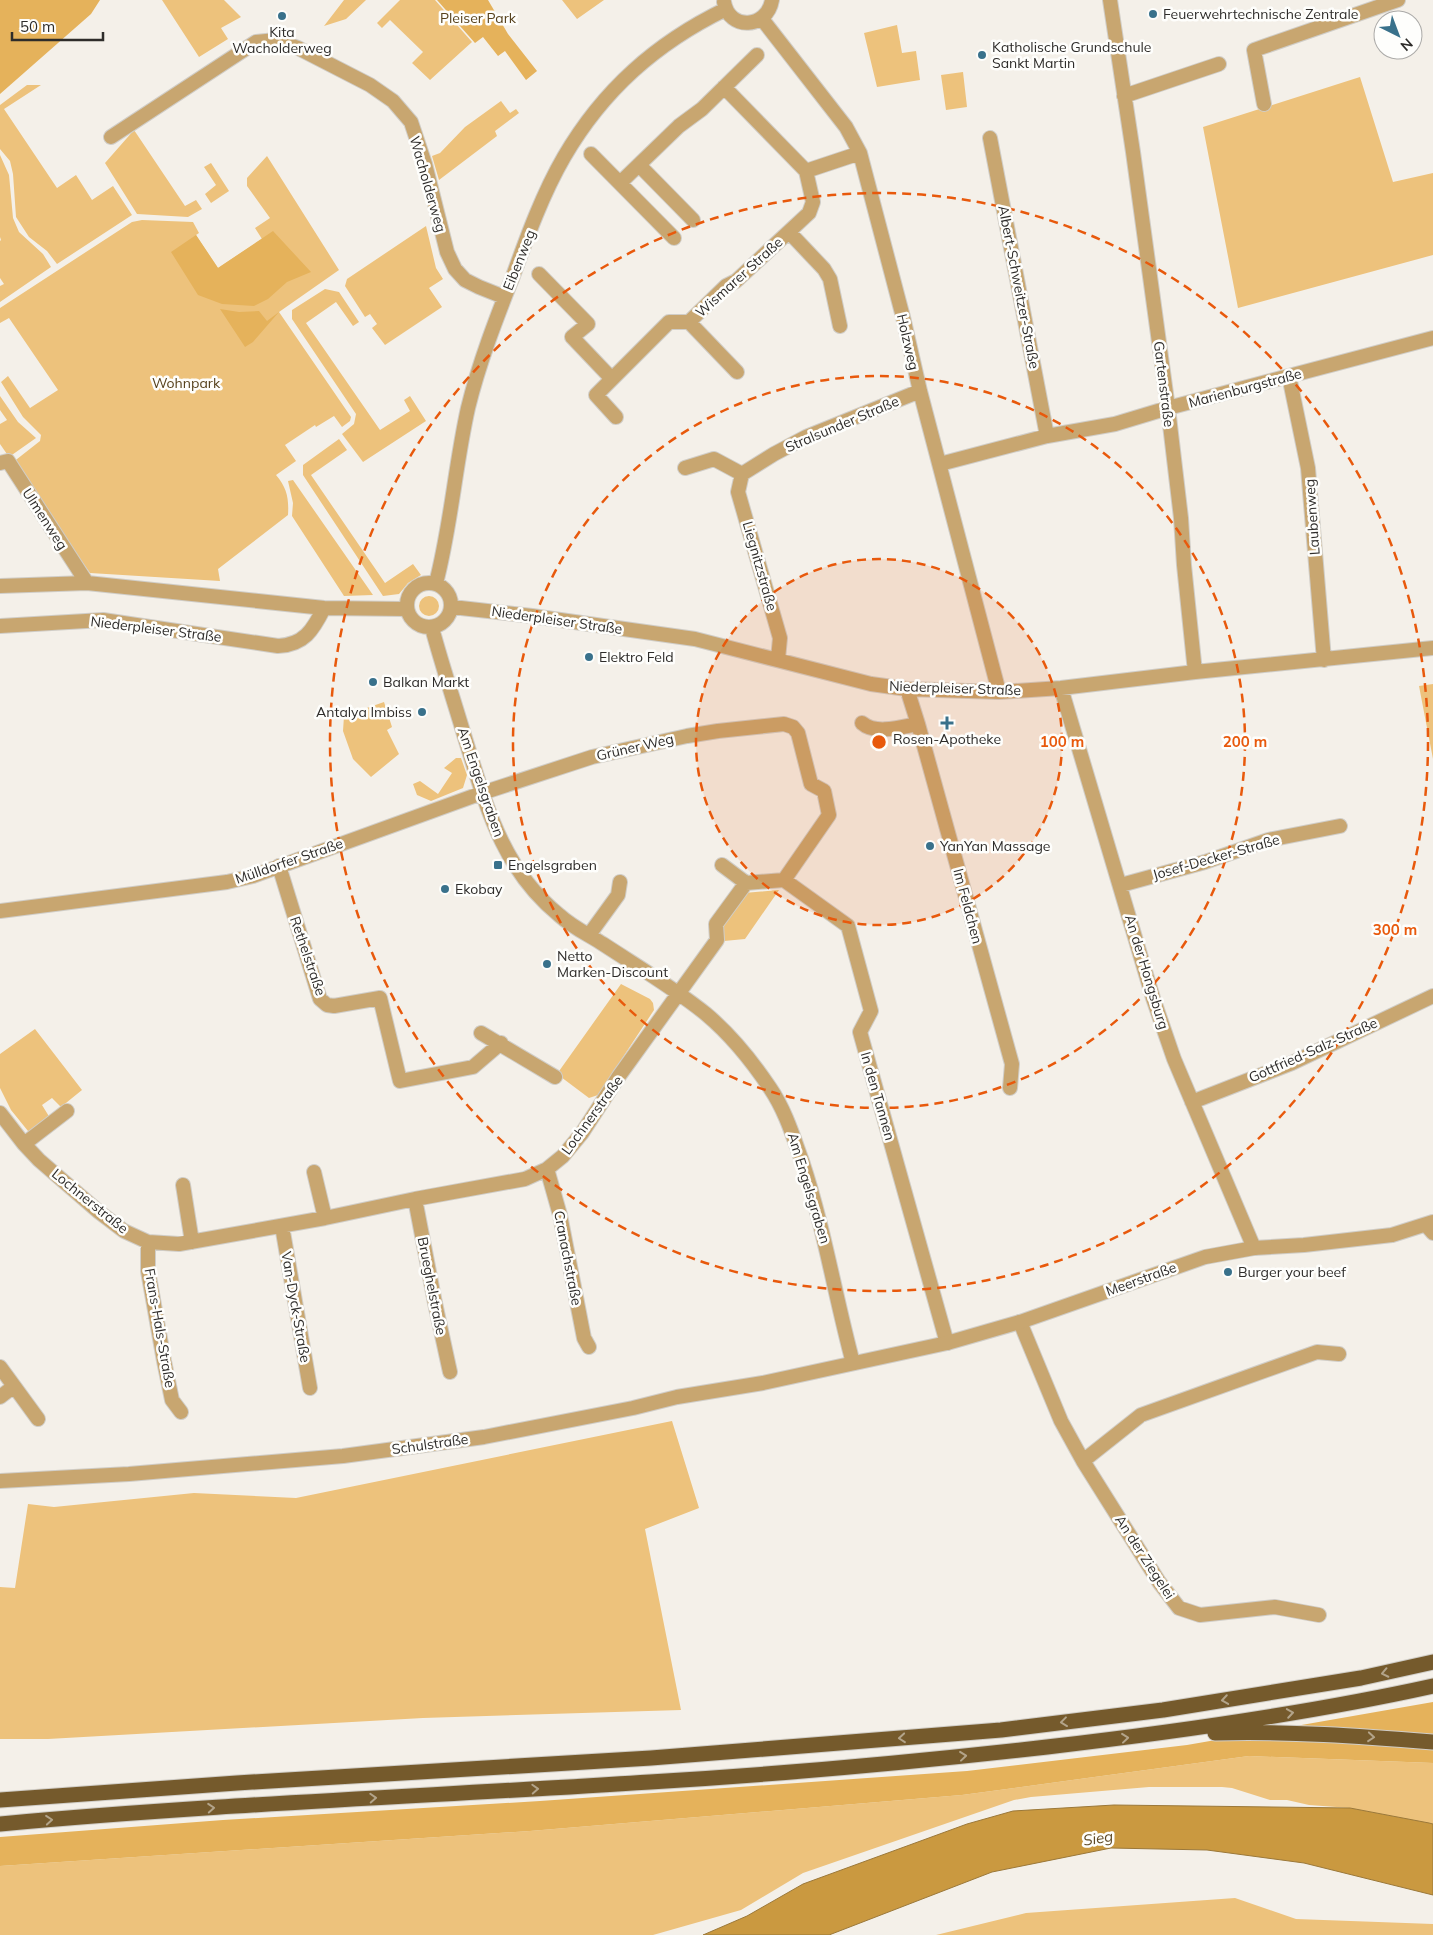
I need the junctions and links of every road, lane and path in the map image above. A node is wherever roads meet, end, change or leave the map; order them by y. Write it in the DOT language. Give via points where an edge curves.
graph roads {
  1 [pos="772,0"];
  2 [pos="1110,0"];
  3 [pos="1398,0"];
  4 [pos="725,5"];
  5 [pos="1358,7"];
  6 [pos="762,19"];
  7 [pos="757,55"];
  8 [pos="1219,64"];
  9 [pos="724,87"];
  10 [pos="1124,96"];
  11 [pos="1264,104"];
  12 [pos="111,137"];
  13 [pos="990,138"];
  14 [pos="860,153"];
  15 [pos="591,154"];
  16 [pos="639,165"];
  17 [pos="806,172"];
  18 [pos="620,183"];
  19 [pos="693,220"];
  20 [pos="789,232"];
  21 [pos="674,238"];
  22 [pos="539,274"];
  23 [pos="504,297"];
  24 [pos="689,322"];
  25 [pos="840,326"];
  26 [pos="1433,338"];
  27 [pos="738,372"];
  28 [pos="1289,376"];
  29 [pos="612,379"];
  30 [pos="920,391"];
  31 [pos="1168,408"];
  32 [pos="616,417"];
  33 [pos="1047,436"];
  34 [pos="0,463"];
  35 [pos="940,464"];
  36 [pos="685,468"];
  37 [pos="742,474"];
  38 [pos="87,583"];
  39 [pos="436,583"];
  40 [pos="0,586"];
  41 [pos="452,607"];
  42 [pos="324,608"];
  43 [pos="407,609"];
  44 [pos="0,626"];
  45 [pos="432,628"];
  46 [pos="1433,648"];
  47 [pos="778,659"];
  48 [pos="1324,660"];
  49 [pos="1196,672"];
  50 [pos="1061,688"];
  51 [pos="907,689"];
  52 [pos="999,692"];
  53 [pos="862,723"];
  54 [pos="918,724"];
  55 [pos="482,793"];
  56 [pos="1340,826"];
  57 [pos="722,865"];
  58 [pos="279,866"];
  59 [pos="784,880"];
  60 [pos="620,882"];
  61 [pos="746,883"];
  62 [pos="1121,885"];
  63 [pos="0,911"];
  64 [pos="589,935"];
  65 [pos="679,993"];
  66 [pos="1433,996"];
  67 [pos="482,1033"];
  68 [pos="501,1043"];
  69 [pos="555,1077"];
  70 [pos="1010,1088"];
  71 [pos="1192,1102"];
  72 [pos="67,1111"];
  73 [pos="0,1113"];
  74 [pos="24,1144"];
  75 [pos="547,1169"];
  76 [pos="314,1172"];
  77 [pos="183,1184"];
  78 [pos="415,1199"];
  79 [pos="325,1218"];
  80 [pos="282,1226"];
  81 [pos="1431,1226"];
  82 [pos="148,1242"];
  83 [pos="192,1242"];
  84 [pos="1254,1248"];
  85 [pos="1020,1322"];
  86 [pos="947,1343"];
  87 [pos="589,1347"];
  88 [pos="1339,1354"];
  89 [pos="853,1363"];
  90 [pos="0,1368"];
  91 [pos="450,1372"];
  92 [pos="14,1387"];
  93 [pos="310,1388"];
  94 [pos="0,1397"];
  95 [pos="181,1412"];
  96 [pos="38,1419"];
  97 [pos="1083,1461"];
  98 [pos="0,1481"];
  99 [pos="1320,1615"];
  100 [pos="1433,1662"];
  101 [pos="1433,1686"];
  102 [pos="1156,1734"];
  103 [pos="1433,1742"];
  104 [pos="0,1800"];
  105 [pos="0,1824"];
  1 -- 6 [label="street"];
  2 -- 10 [label="street, Gartenstraße"];
  3 -- 5 [label="street"];
  4 -- 6 [label="street" via="735,20 748,23"];
  4 -- 23 [label="street, Eibenweg" via="645,59 593,113 563,158 547,191"];
  5 -- 11 [label="street" via="1254,50"];
  6 -- 14 [label="street, Holzweg" via="846,127"];
  7 -- 9 [label="street"];
  8 -- 10 [label="street"];
  9 -- 16 [label="street"];
  9 -- 17 [label="street"];
  10 -- 31 [label="street, Gartenstraße"];
  12 -- 23 [label="street, Wacholderweg" via="256,42 276,40 298,48 393,100 411,122 447,252 455,268 465,280"];
  13 -- 33 [label="street, Albert-Schweitzer-Straße"];
  14 -- 17 [label="street"];
  14 -- 30 [label="street, Holzweg"];
  15 -- 18 [label="street"];
  16 -- 18 [label="street"];
  16 -- 19 [label="street"];
  17 -- 20 [label="street, Wismarer Straße" via="812,208"];
  18 -- 21 [label="street"];
  20 -- 24 [label="street, Wismarer Straße"];
  20 -- 25 [label="street, Wismarer Straße" via="824,269 830,280"];
  22 -- 29 [label="street" via="588,324 572,337"];
  23 -- 39 [label="street, Eibenweg" via="470,403"];
  24 -- 27 [label="street, Wismarer Straße"];
  24 -- 29 [label="street, Wismarer Straße" via="668,322"];
  26 -- 28 [label="street, Marienburgstraße"];
  28 -- 31 [label="street, Marienburgstraße"];
  28 -- 48 [label="street, Laubenweg" via="1308,468"];
  29 -- 32 [label="street, Wismarer Straße" via="596,395"];
  30 -- 35 [label="street, Holzweg"];
  30 -- 37 [label="street, Stralsunder Straße" via="806,437"];
  31 -- 33 [label="street, Marienburgstraße" via="1114,424"];
  31 -- 49 [label="street, Gartenstraße"];
  33 -- 35 [label="street, Marienburgstraße"];
  34 -- 38 [label="street, Ulmenweg" via="8,461"];
  35 -- 52 [label="street, Holzweg"];
  36 -- 37 [label="street" via="714,459"];
  37 -- 47 [label="street, Liegnitzstraße" via="738,492 780,638"];
  38 -- 40 [label="street"];
  38 -- 42 [label="street"];
  39 -- 41 [label="street" via="446,589"];
  39 -- 43 [label="street" via="414,588 409,594"];
  41 -- 45 [label="street" via="446,621"];
  41 -- 47 [label="street, Niederpleiser Straße" via="695,639"];
  42 -- 43 [label="street"];
  42 -- 44 [label="street, Niederpleiser Straße" via="310,632 291,645 278,646 103,620"];
  43 -- 45 [label="street" via="413,621"];
  45 -- 55 [label="street, Am Engelsgraben"];
  46 -- 48 [label="street, Niederpleiser Straße"];
  47 -- 51 [label="street, Niederpleiser Straße" via="871,684"];
  48 -- 49 [label="street, Niederpleiser Straße"];
  49 -- 50 [label="street, Niederpleiser Straße"];
  50 -- 52 [label="street, Niederpleiser Straße"];
  50 -- 62 [label="street, An der Hongsburg"];
  51 -- 52 [label="street, Niederpleiser Straße"];
  51 -- 54 [label="street, Im Feldchen"];
  53 -- 54 [label="street" via="881,729"];
  54 -- 70 [label="street, Im Feldchen" via="1012,1064"];
  55 -- 58 [label="street, Mülldorfer Straße"];
  55 -- 59 [label="street, Grüner Weg" via="592,757 718,730 784,724 798,733 811,784 824,791 829,815"];
  55 -- 64 [label="street, Am Engelsgraben" via="509,858 524,880 559,916"];
  56 -- 62 [label="street, Josef-Decker-Straße" via="1268,840 1206,862"];
  57 -- 61 [label="street"];
  58 -- 63 [label="street, Mülldorfer Straße" via="227,882"];
  58 -- 68 [label="street, Rethelstraße" via="320,999 334,1006 380,998 400,1081 473,1068"];
  59 -- 61 [label="street"];
  59 -- 86 [label="street, In den Tannen" via="848,926 871,1011 860,1032"];
  60 -- 64 [label="street" via="618,895"];
  61 -- 65 [label="street" via="716,924 718,940"];
  62 -- 71 [label="street, An der Hongsburg" via="1153,998"];
  64 -- 65 [label="street, Am Engelsgraben"];
  65 -- 75 [label="street, Lochnerstraße" via="582,1133 564,1156"];
  65 -- 89 [label="street, Am Engelsgraben" via="732,1039 771,1090 786,1117 816,1208"];
  66 -- 71 [label="street, Gottfried-Salz-Straße" via="1292,1063"];
  67 -- 68 [label="street"];
  68 -- 69 [label="street"];
  71 -- 84 [label="street, An der Hongsburg"];
  72 -- 74 [label="street"];
  73 -- 74 [label="street, Lochnerstraße"];
  74 -- 82 [label="street, Lochnerstraße" via="99,1212"];
  75 -- 78 [label="street, Lochnerstraße" via="525,1179"];
  75 -- 87 [label="street, Cranachstraße" via="560,1215 584,1338"];
  76 -- 79 [label="street"];
  77 -- 83 [label="street"];
  78 -- 79 [label="street, Lochnerstraße"];
  78 -- 91 [label="street, Brueghelstraße"];
  79 -- 80 [label="street, Lochnerstraße"];
  80 -- 83 [label="street, Lochnerstraße"];
  80 -- 93 [label="street, Van-Dyck-Straße"];
  81 -- 84 [label="street, Meerstraße" via="1392,1235"];
  82 -- 83 [label="street, Lochnerstraße"];
  82 -- 95 [label="street, Frans-Hals-Straße" via="148,1270 164,1361 172,1400"];
  84 -- 85 [label="street, Meerstraße" via="1182,1264"];
  85 -- 86 [label="street, Meerstraße"];
  85 -- 97 [label="street, An der Ziegelei" via="1061,1421"];
  86 -- 89 [label="street, Meerstraße"];
  88 -- 97 [label="street" via="1317,1352 1141,1415"];
  89 -- 98 [label="street, Schulstraße" via="484,1437 343,1456"];
  90 -- 92 [label="street"];
  92 -- 94 [label="street"];
  92 -- 96 [label="street"];
  97 -- 99 [label="street, An der Ziegelei" via="1178,1608 1200,1615 1275,1607"];
  100 -- 104 [label="highway, one-way" via="1361,1678 1163,1710 1001,1730 651,1758 237,1782"];
  102 -- 101 [label="highway, one-way" via="1370,1700"];
  102 -- 103 [label="highway, one-way" via="1322,1733"];
  105 -- 102 [label="highway, one-way" via="845,1768"];
}
